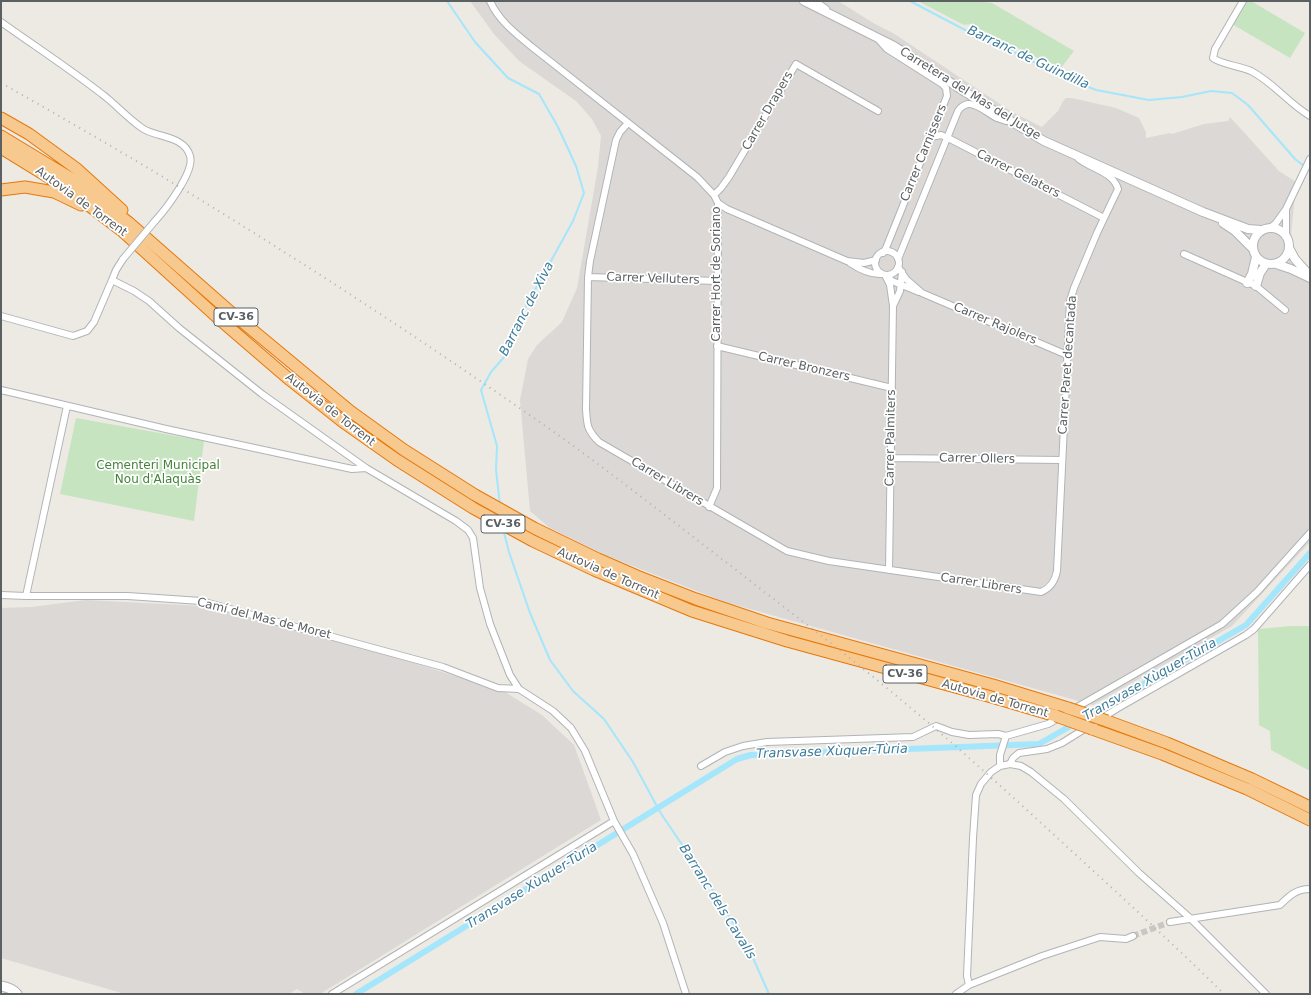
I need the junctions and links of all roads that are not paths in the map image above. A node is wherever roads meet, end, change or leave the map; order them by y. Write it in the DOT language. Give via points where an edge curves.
graph roads {
  1 [pos="490,1"];
  2 [pos="804,1"];
  3 [pos="815,1"];
  4 [pos="1243,1"];
  5 [pos="839,18"];
  6 [pos="1,22"];
  7 [pos="876,37"];
  8 [pos="878,111"];
  9 [pos="1310,116"];
  10 [pos="1,118"];
  11 [pos="628,123"];
  12 [pos="1013,123"];
  13 [pos="1,136"];
  14 [pos="931,137"];
  15 [pos="948,138"];
  16 [pos="1,148"];
  17 [pos="1071,153"];
  18 [pos="1309,161"];
  19 [pos="1,190"];
  20 [pos="714,195"];
  21 [pos="718,203"];
  22 [pos="1286,209"];
  23 [pos="1203,212"];
  24 [pos="1104,218"];
  25 [pos="1270,228"];
  26 [pos="1261,230"];
  27 [pos="1286,235"];
  28 [pos="1252,248"];
  29 [pos="1289,248"];
  30 [pos="883,253"];
  31 [pos="1184,254"];
  32 [pos="1256,257"];
  33 [pos="898,259"];
  34 [pos="876,260"];
  35 [pos="847,261"];
  36 [pos="1266,264"];
  37 [pos="1276,264"];
  38 [pos="900,270"];
  39 [pos="885,275"];
  40 [pos="588,277"];
  41 [pos="1310,277"];
  42 [pos="112,280"];
  43 [pos="718,281"];
  44 [pos="1247,283"];
  45 [pos="900,285"];
  46 [pos="1256,286"];
  47 [pos="912,290"];
  48 [pos="922,293"];
  49 [pos="898,297"];
  50 [pos="893,306"];
  51 [pos="1285,310"];
  52 [pos="1,316"];
  53 [pos="717,346"];
  54 [pos="1067,354"];
  55 [pos="299,370"];
  56 [pos="892,388"];
  57 [pos="1,390"];
  58 [pos="67,406"];
  59 [pos="343,422"];
  60 [pos="891,458"];
  61 [pos="1062,460"];
  62 [pos="366,468"];
  63 [pos="709,507"];
  64 [pos="1310,533"];
  65 [pos="1310,565"];
  66 [pos="889,570"];
  67 [pos="1050,586"];
  68 [pos="1,595"];
  69 [pos="26,596"];
  70 [pos="519,689"];
  71 [pos="1006,736"];
  72 [pos="1010,764"];
  73 [pos="701,766"];
  74 [pos="1000,766"];
  75 [pos="1310,807"];
  76 [pos="1310,820"];
  77 [pos="614,821"];
  78 [pos="1310,890"];
  79 [pos="1190,918"];
  80 [pos="1170,922"];
  81 [pos="1133,936"];
  82 [pos="968,985"];
  83 [pos="1,986"];
  84 [pos="16,993"];
  85 [pos="332,994"];
  86 [pos="686,994"];
  87 [pos="956,994"];
  88 [pos="1266,994"];
  1 -- 11 [label="street, Carrer Hort de Soriano" via="506,26"];
  2 -- 5 [label="street, Carretera del Mas del Jutge"];
  3 -- 5 [label="street"];
  4 -- 9 [label="street" via="1215,49 1213,58 1245,68 1261,77"];
  5 -- 7 [label="street, Carretera del Mas del Jutge"];
  6 -- 42 [label="street, bridge" via="108,99 143,129 177,140 185,146 190,155 188,173 169,203 123,259"];
  7 -- 12 [label="street, Carretera del Mas del Jutge"];
  7 -- 14 [label="street, Carrer Carnissers" via="888,49 946,88 947,96"];
  8 -- 20 [label="street, Carrer Drapers" via="796,64 729,177"];
  10 -- 55 [label="highway" via="29,134 77,169"];
  11 -- 20 [label="street, Carrer Hort de Soriano" via="697,177"];
  11 -- 40 [label="street, Carrer Librers" via="616,140"];
  12 -- 15 [label="street, Carrer Carnissers" via="967,104 958,112"];
  12 -- 17 [label="street, Carretera del Mas del Jutge"];
  13 -- 55 [label="highway, Autovia de Torrent / CV-36" via="72,179 128,222"];
  14 -- 15 [label="street, Carrer Gelaters"];
  14 -- 30 [label="street, Carrer Carnissers"];
  15 -- 24 [label="street, Carrer Gelaters"];
  15 -- 33 [label="street, Carrer Carnissers"];
  16 -- 59 [label="highway, Autovia de Torrent / CV-36" via="66,188 122,230 218,318"];
  17 -- 23 [label="street, Carretera del Mas del Jutge"];
  17 -- 24 [label="street, Carrer Paret decantada" via="1112,178 1116,184 1116,195"];
  18 -- 22 [label="street"];
  19 -- 59 [label="highway" via="25,187 54,192 80,204 286,383"];
  20 -- 21 [label="street, Carrer Hort de Soriano"];
  21 -- 35 [label="street, Carrer Rajolers" via="726,209"];
  21 -- 43 [label="street, Carrer Hort de Soriano"];
  22 -- 25 [label="street"];
  22 -- 27 [label="street"];
  23 -- 26 [label="street, Carretera del Mas del Jutge" via="1248,229"];
  23 -- 28 [label="street, Carretera del Mas del Jutge" via="1235,231"];
  24 -- 54 [label="street, Carrer Paret decantada" via="1070,301"];
  25 -- 26 [label="street"];
  25 -- 27 [label="street"];
  26 -- 28 [label="street" via="1254,238"];
  27 -- 29 [label="street"];
  28 -- 32 [label="street"];
  29 -- 37 [label="street" via="1283,260"];
  29 -- 41 [label="street"];
  30 -- 33 [label="street" via="892,253"];
  30 -- 34 [label="street, Carrer Carnissers"];
  31 -- 44 [label="street"];
  32 -- 36 [label="street"];
  32 -- 44 [label="street"];
  33 -- 38 [label="street, Carrer Carnissers"];
  34 -- 35 [label="street, Carrer Rajolers" via="864,263"];
  34 -- 39 [label="street" via="876,266"];
  35 -- 39 [label="street, Carrer Rajolers" via="874,275"];
  36 -- 37 [label="street"];
  36 -- 46 [label="street"];
  37 -- 41 [label="street"];
  38 -- 39 [label="street"];
  38 -- 45 [label="street, Carrer Palmiters"];
  38 -- 48 [label="street, Carrer Rajolers"];
  39 -- 45 [label="street, Carrer Rajolers"];
  39 -- 50 [label="street, Carrer Palmiters" via="890,285"];
  40 -- 43 [label="street, Carrer Velluters"];
  40 -- 63 [label="street, Carrer Librers" via="588,428 599,442"];
  42 -- 52 [label="street" via="94,322 86,331 73,336"];
  42 -- 62 [label="street" via="149,301 262,394"];
  43 -- 53 [label="street, Carrer Hort de Soriano"];
  44 -- 46 [label="street"];
  45 -- 47 [label="street, Carrer Rajolers"];
  45 -- 49 [label="street, Carrer Palmiters"];
  46 -- 51 [label="street"];
  47 -- 48 [label="street, Carrer Rajolers"];
  47 -- 49 [label="street"];
  48 -- 54 [label="street, Carrer Rajolers"];
  49 -- 50 [label="street, Carrer Palmiters"];
  50 -- 56 [label="street, Carrer Palmiters"];
  53 -- 56 [label="street, Carrer Bronzers"];
  53 -- 63 [label="street, Carrer Hort de Soriano" via="717,488"];
  54 -- 61 [label="street, Carrer Paret decantada"];
  55 -- 75 [label="highway, Autovia de Torrent / CV-36, bridge" via="404,450 475,495 534,528 637,576 767,623 994,685 1106,721 1167,743"];
  56 -- 60 [label="street, Carrer Palmiters"];
  57 -- 58 [label="street"];
  58 -- 62 [label="street" via="352,469"];
  58 -- 69 [label="street"];
  59 -- 76 [label="highway, Autovia de Torrent / CV-36, bridge" via="473,508 533,541 594,570 699,613 787,642 1056,716 1233,783"];
  60 -- 61 [label="street, Carrer Ollers"];
  60 -- 66 [label="street, Carrer Palmiters"];
  61 -- 67 [label="street, Carrer Paret decantada" via="1057,571 1056,580"];
  62 -- 70 [label="street" via="468,530 473,538 480,588 490,624 510,675"];
  63 -- 66 [label="street, Carrer Librers" via="787,552"];
  64 -- 71 [label="street" via="1257,592 1222,624 1048,724"];
  65 -- 72 [label="street" via="1246,635 1062,743 1047,749 1019,753"];
  66 -- 67 [label="street, Carrer Librers" via="1030,591 1041,592"];
  68 -- 69 [label="street, Camí del Mas de Moret"];
  69 -- 70 [label="street, Camí del Mas de Moret" via="128,596 201,601 443,667 498,688"];
  70 -- 77 [label="street" via="553,711 571,728 585,751"];
  71 -- 73 [label="street" via="969,735 936,726 913,737 767,742 725,752"];
  71 -- 74 [label="street" via="1000,755"];
  72 -- 74 [label="street"];
  72 -- 79 [label="street" via="1021,766 1031,772 1064,799"];
  74 -- 82 [label="street" via="981,784 976,795 970,889"];
  77 -- 85 [label="street"];
  77 -- 86 [label="street" via="634,854 663,923"];
  78 -- 79 [label="street" via="1303,889 1291,894 1280,905"];
  79 -- 80 [label="street"];
  79 -- 88 [label="street"];
  81 -- 82 [label="street" via="1126,939 1100,937"];
  82 -- 87 [label="street"];
  83 -- 84 [label="main road"];
}
